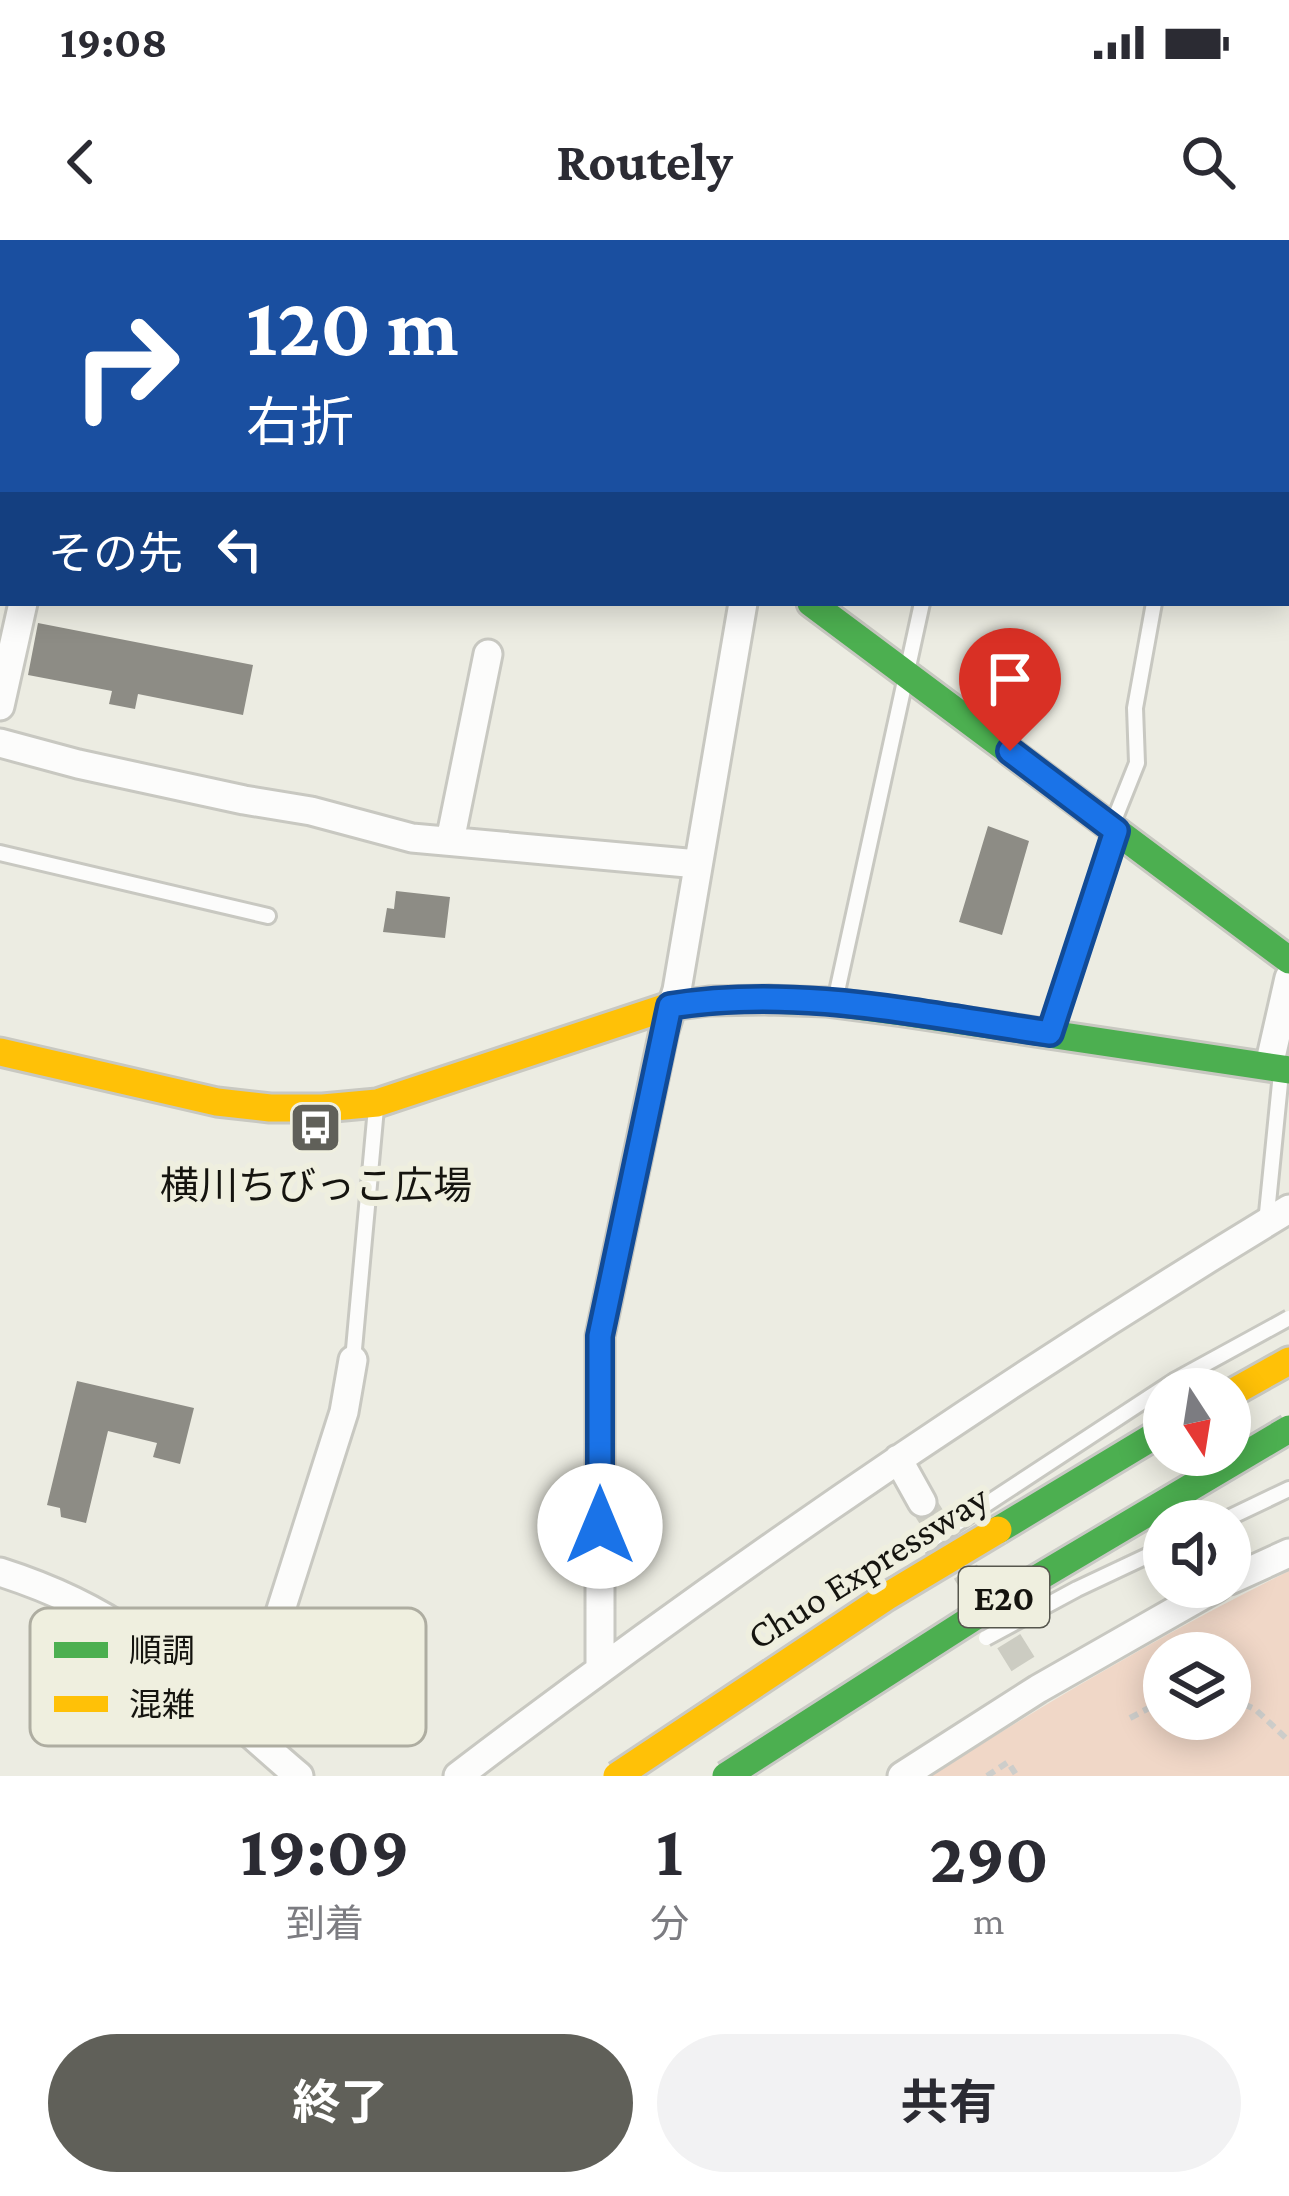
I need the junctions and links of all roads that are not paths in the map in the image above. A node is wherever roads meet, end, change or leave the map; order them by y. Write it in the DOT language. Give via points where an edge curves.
graph roads {
  1 [pos="22,606"];
  2 [pos="742,606"];
  3 [pos="816,606"];
  4 [pos="921,606"];
  5 [pos="1153,606"];
  6 [pos="488,654"];
  7 [pos="908,675"];
  8 [pos="0,706"];
  9 [pos="0,743"];
  10 [pos="1114,829"];
  11 [pos="449,841"];
  12 [pos="0,853"];
  13 [pos="698,864"];
  14 [pos="268,916"];
  15 [pos="1289,960"];
  16 [pos="1289,978"];
  17 [pos="836,1001"];
  18 [pos="670,1006"];
  19 [pos="1050,1033"];
  20 [pos="0,1052"];
  21 [pos="1280,1068"];
  22 [pos="377,1103"];
  23 [pos="1277,1216"];
  24 [pos="1289,1318"];
  25 [pos="352,1360"];
  26 [pos="1289,1361"];
  27 [pos="1251,1382"];
  28 [pos="1289,1430"];
  29 [pos="1143,1443"];
  30 [pos="898,1459"];
  31 [pos="1289,1489"];
  32 [pos="922,1502"];
  33 [pos="1251,1507"];
  34 [pos="915,1551"];
  35 [pos="1289,1553"];
  36 [pos="1143,1558"];
  37 [pos="1251,1570"];
  38 [pos="0,1572"];
  39 [pos="85,1608"];
  40 [pos="282,1608"];
  41 [pos="840,1608"];
  42 [pos="1180,1608"];
  43 [pos="974,1644"];
  44 [pos="1023,1664"];
  45 [pos="600,1667"];
  46 [pos="892,1688"];
  47 [pos="1038,1689"];
  48 [pos="262,1746"];
  49 [pos="626,1770"];
  50 [pos="299,1776"];
  51 [pos="458,1776"];
  52 [pos="728,1776"];
  53 [pos="902,1776"];
  1 -- 8 [label="street"];
  2 -- 13 [label="street"];
  3 -- 7 [label="main road"];
  4 -- 7 [label="lane"];
  5 -- 10 [label="lane" via="1135,708 1137,763"];
  6 -- 11 [label="street"];
  7 -- 10 [label="main road"];
  7 -- 17 [label="lane"];
  9 -- 11 [label="street"];
  10 -- 15 [label="main road"];
  10 -- 19 [label="lane"];
  11 -- 13 [label="street"];
  12 -- 14 [label="lane"];
  13 -- 18 [label="street"];
  16 -- 21 [label="street"];
  17 -- 18 [label="main road"];
  17 -- 19 [label="main road"];
  18 -- 22 [label="main road"];
  18 -- 45 [label="street" via="600,1336"];
  19 -- 21 [label="main road"];
  20 -- 22 [label="main road" via="262,1108"];
  21 -- 23 [label="lane"];
  22 -- 25 [label="lane"];
  23 -- 30 [label="street"];
  24 -- 34 [label="lane, bridge" via="1174,1381"];
  25 -- 40 [label="street" via="344,1412"];
  26 -- 27 [label="main road"];
  28 -- 52 [label="main road, E20, bridge" via="1162,1500"];
  29 -- 49 [label="main road, Chuo Expressway / E20, bridge" via="886,1597"];
  30 -- 32 [label="street"];
  30 -- 45 [label="street"];
  31 -- 33 [label="lane"];
  35 -- 37 [label="street"];
  36 -- 43 [label="lane, bridge"];
  38 -- 39 [label="street"];
  41 -- 49 [label="lane, bridge"];
  42 -- 47 [label="street"];
  44 -- 47 [label="street"];
  45 -- 51 [label="street"];
  46 -- 52 [label="lane, bridge"];
  47 -- 53 [label="street"];
  48 -- 50 [label="street"];
}
